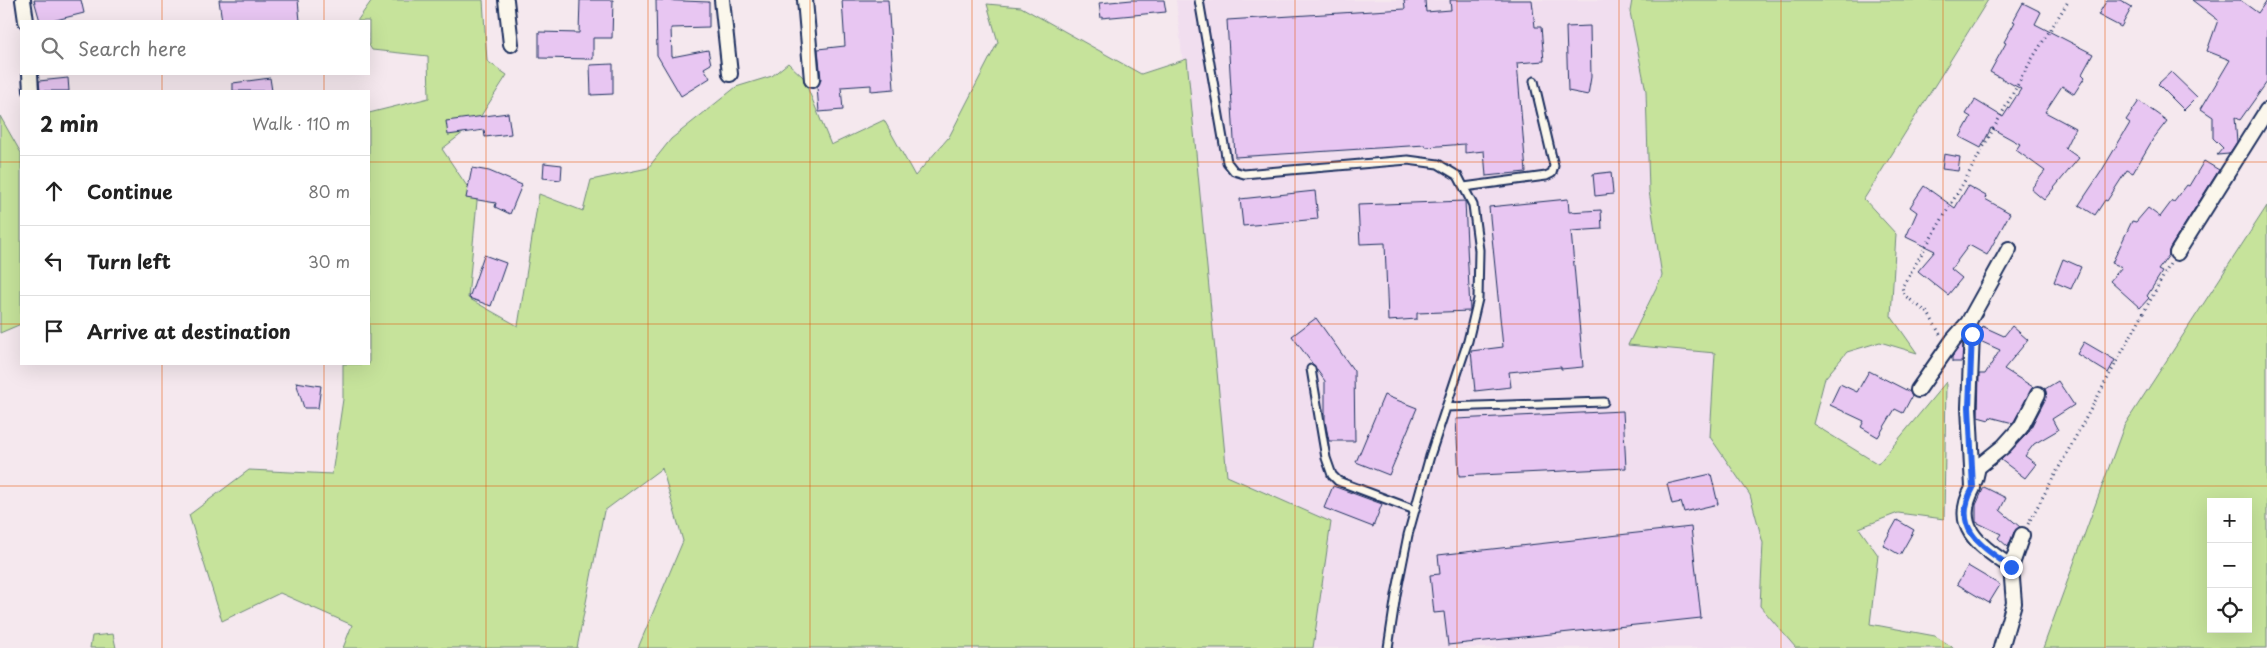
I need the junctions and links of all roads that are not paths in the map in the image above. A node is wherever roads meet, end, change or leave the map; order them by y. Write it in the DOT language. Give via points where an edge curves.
graph roads {
  1 [pos="23,0"];
  2 [pos="506,0"];
  3 [pos="722,0"];
  4 [pos="805,0"];
  5 [pos="1199,0"];
  6 [pos="26,20"];
  7 [pos="511,44"];
  8 [pos="730,74"];
  9 [pos="30,75"];
  10 [pos="812,80"];
  11 [pos="1534,81"];
  12 [pos="31,90"];
  13 [pos="2267,110"];
  14 [pos="1464,187"];
  15 [pos="2009,249"];
  16 [pos="2177,253"];
  17 [pos="1968,322"];
  18 [pos="1312,369"];
  19 [pos="1918,390"];
  20 [pos="2038,394"];
  21 [pos="1604,402"];
  22 [pos="1446,407"];
  23 [pos="1973,488"];
  24 [pos="1415,510"];
  25 [pos="2022,535"];
  26 [pos="2011,567"];
  27 [pos="1388,648"];
  28 [pos="2001,648"];
  1 -- 6 [label="street"];
  2 -- 7 [label="street"];
  3 -- 8 [label="street"];
  4 -- 10 [label="street"];
  5 -- 14 [label="lane" via="1227,162 1234,171 1244,174 1408,160 1438,164 1458,176"];
  9 -- 12 [label="street"];
  11 -- 14 [label="lane" via="1554,166 1552,172 1546,176"];
  13 -- 16 [label="street"];
  14 -- 22 [label="lane" via="1473,205 1479,250 1478,299"];
  15 -- 17 [label="street"];
  17 -- 19 [label="street"];
  17 -- 23 [label="street" via="1972,334 1969,407"];
  18 -- 24 [label="lane" via="1326,458 1332,475 1338,481"];
  20 -- 23 [label="street" via="2021,427 1978,467"];
  21 -- 22 [label="lane"];
  22 -- 24 [label="lane"];
  23 -- 26 [label="street" via="1965,513 1967,526 1972,536"];
  24 -- 27 [label="lane"];
  25 -- 26 [label="street"];
  26 -- 28 [label="street" via="2014,603"];
}
